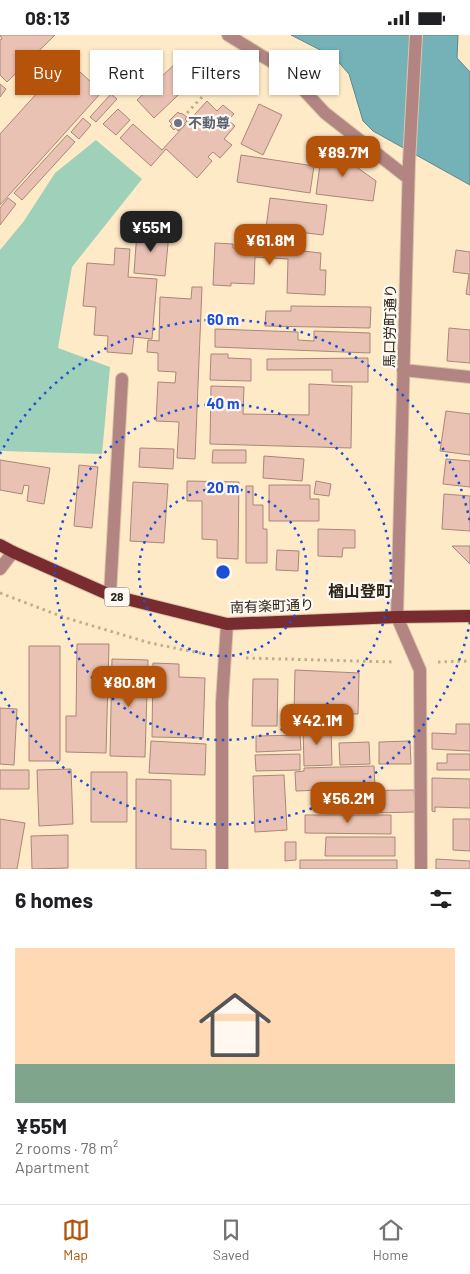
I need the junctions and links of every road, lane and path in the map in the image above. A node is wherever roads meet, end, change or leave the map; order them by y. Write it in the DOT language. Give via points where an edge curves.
graph roads {
  1 [pos="228,35"];
  2 [pos="416,35"];
  3 [pos="248,48"];
  4 [pos="187,113"];
  5 [pos="408,178"];
  6 [pos="404,370"];
  7 [pos="470,377"];
  8 [pos="122,379"];
  9 [pos="0,545"];
  10 [pos="13,552"];
  11 [pos="0,569"];
  12 [pos="110,595"];
  13 [pos="470,616"];
  14 [pos="397,617"];
  15 [pos="227,624"];
  16 [pos="222,869"];
  17 [pos="421,869"];
  1 -- 3 [label="street"];
  2 -- 5 [label="street, 馬口労町通り"];
  3 -- 4 [label="path"];
  3 -- 5 [label="street" via="285,71 324,113"];
  5 -- 6 [label="street, 馬口労町通り"];
  6 -- 7 [label="street"];
  6 -- 14 [label="street, 馬口労町通り"];
  8 -- 12 [label="street"];
  9 -- 10 [label="main road, 南有楽町通り / 28"];
  10 -- 11 [label="street"];
  10 -- 12 [label="main road, 南有楽町通り / 28"];
  12 -- 15 [label="main road, 南有楽町通り / 28"];
  13 -- 14 [label="main road, 南有楽町通り / 28"];
  14 -- 15 [label="main road, 南有楽町通り / 28"];
  14 -- 17 [label="street" via="420,670"];
  15 -- 16 [label="street" via="222,701"];
}
